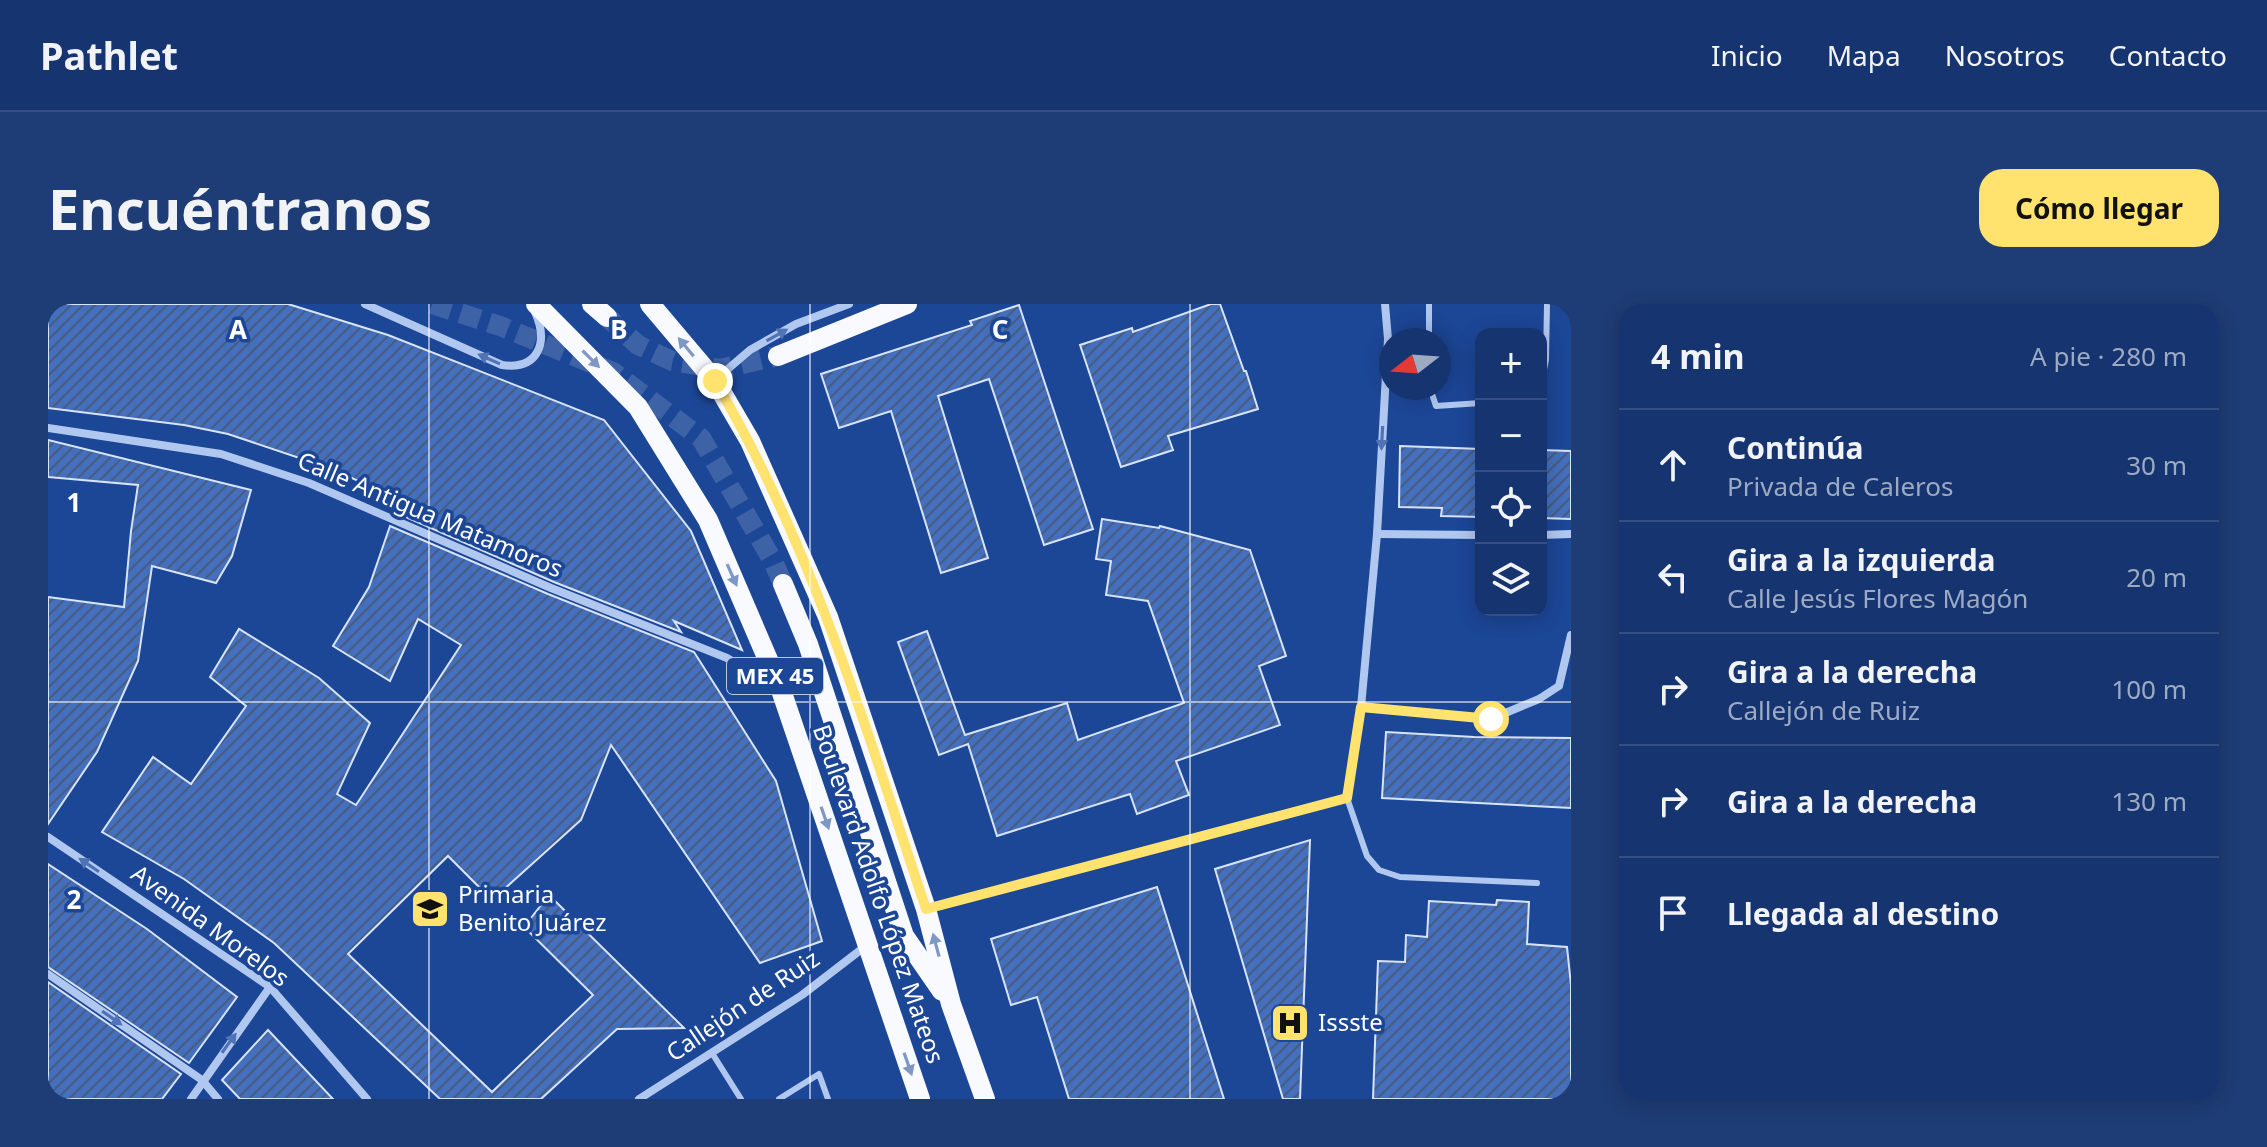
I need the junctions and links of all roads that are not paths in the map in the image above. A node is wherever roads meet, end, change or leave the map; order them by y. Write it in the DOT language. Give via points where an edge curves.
graph roads {
  1 [pos="365,304"];
  2 [pos="534,304"];
  3 [pos="650,304"];
  4 [pos="849,304"];
  5 [pos="907,304"];
  6 [pos="1385,304"];
  7 [pos="1429,304"];
  8 [pos="1547,304"];
  9 [pos="1387,328"];
  10 [pos="1429,328"];
  11 [pos="1547,328"];
  12 [pos="778,356"];
  13 [pos="715,381"];
  14 [pos="1385,400"];
  15 [pos="1434,400"];
  16 [pos="1475,403"];
  17 [pos="48,428"];
  18 [pos="1377,534"];
  19 [pos="1571,534"];
  20 [pos="1475,535"];
  21 [pos="1547,535"];
  22 [pos="783,584"];
  23 [pos="1571,635"];
  24 [pos="781,690"];
  25 [pos="1361,707"];
  26 [pos="1347,798"];
  27 [pos="48,837"];
  28 [pos="1537,883"];
  29 [pos="926,909"];
  30 [pos="868,944"];
  31 [pos="48,974"];
  32 [pos="270,987"];
  33 [pos="951,1004"];
  34 [pos="712,1053"];
  35 [pos="202,1080"];
  36 [pos="191,1099"];
  37 [pos="218,1099"];
  38 [pos="367,1099"];
  39 [pos="639,1099"];
  40 [pos="741,1099"];
  41 [pos="779,1099"];
  42 [pos="828,1099"];
  43 [pos="920,1099"];
  44 [pos="985,1099"];
  2 -- 1 [label="street, one-way" via="541,335 537,353 518,367 502,365"];
  2 -- 24 [label="main road, Boulevard Adolfo López Mateos / MEX 45, one-way" via="638,407 708,520"];
  13 -- 3 [label="main road, Boulevard Adolfo López Mateos / MEX 45, one-way"];
  13 -- 4 [label="street, one-way" via="750,350 796,324"];
  5 -- 12 [label="main road"];
  6 -- 9 [label="street"];
  7 -- 10 [label="lane"];
  8 -- 11 [label="lane"];
  13 -- 29 [label="main road, Boulevard Adolfo López Mateos / MEX 45" via="750,441 828,617"];
  14 -- 18 [label="street, one-way"];
  15 -- 16 [label="lane" via="1436,406"];
  17 -- 24 [label="street, Calle Antigua Matamoros" via="221,454 309,483 727,658"];
  18 -- 20 [label="street"];
  18 -- 25 [label="street"];
  19 -- 21 [label="street"];
  22 -- 33 [label="main road" via="808,644 904,936"];
  23 -- 25 [label="street" via="1559,686 1491,719"];
  24 -- 30 [label="main road, Boulevard Adolfo López Mateos / MEX 45, one-way"];
  25 -- 26 [label="street"];
  26 -- 28 [label="lane" via="1367,856 1379,870 1400,877"];
  26 -- 29 [label="street"];
  32 -- 27 [label="street, Avenida Morelos, one-way"];
  33 -- 29 [label="main road, Boulevard Adolfo López Mateos / MEX 45, one-way"];
  30 -- 34 [label="street, Callejón de Ruiz" via="802,995"];
  30 -- 43 [label="main road, Boulevard Adolfo López Mateos / MEX 45, one-way"];
  31 -- 35 [label="street, one-way"];
  35 -- 32 [label="street, one-way"];
  32 -- 38 [label="street, Avenida Morelos"];
  33 -- 44 [label="main road, Boulevard Adolfo López Mateos / MEX 45"];
  34 -- 39 [label="street, Callejón de Ruiz"];
  34 -- 40 [label="lane"];
  35 -- 36 [label="street"];
  35 -- 37 [label="street"];
  41 -- 42 [label="lane" via="819,1074"];
}
